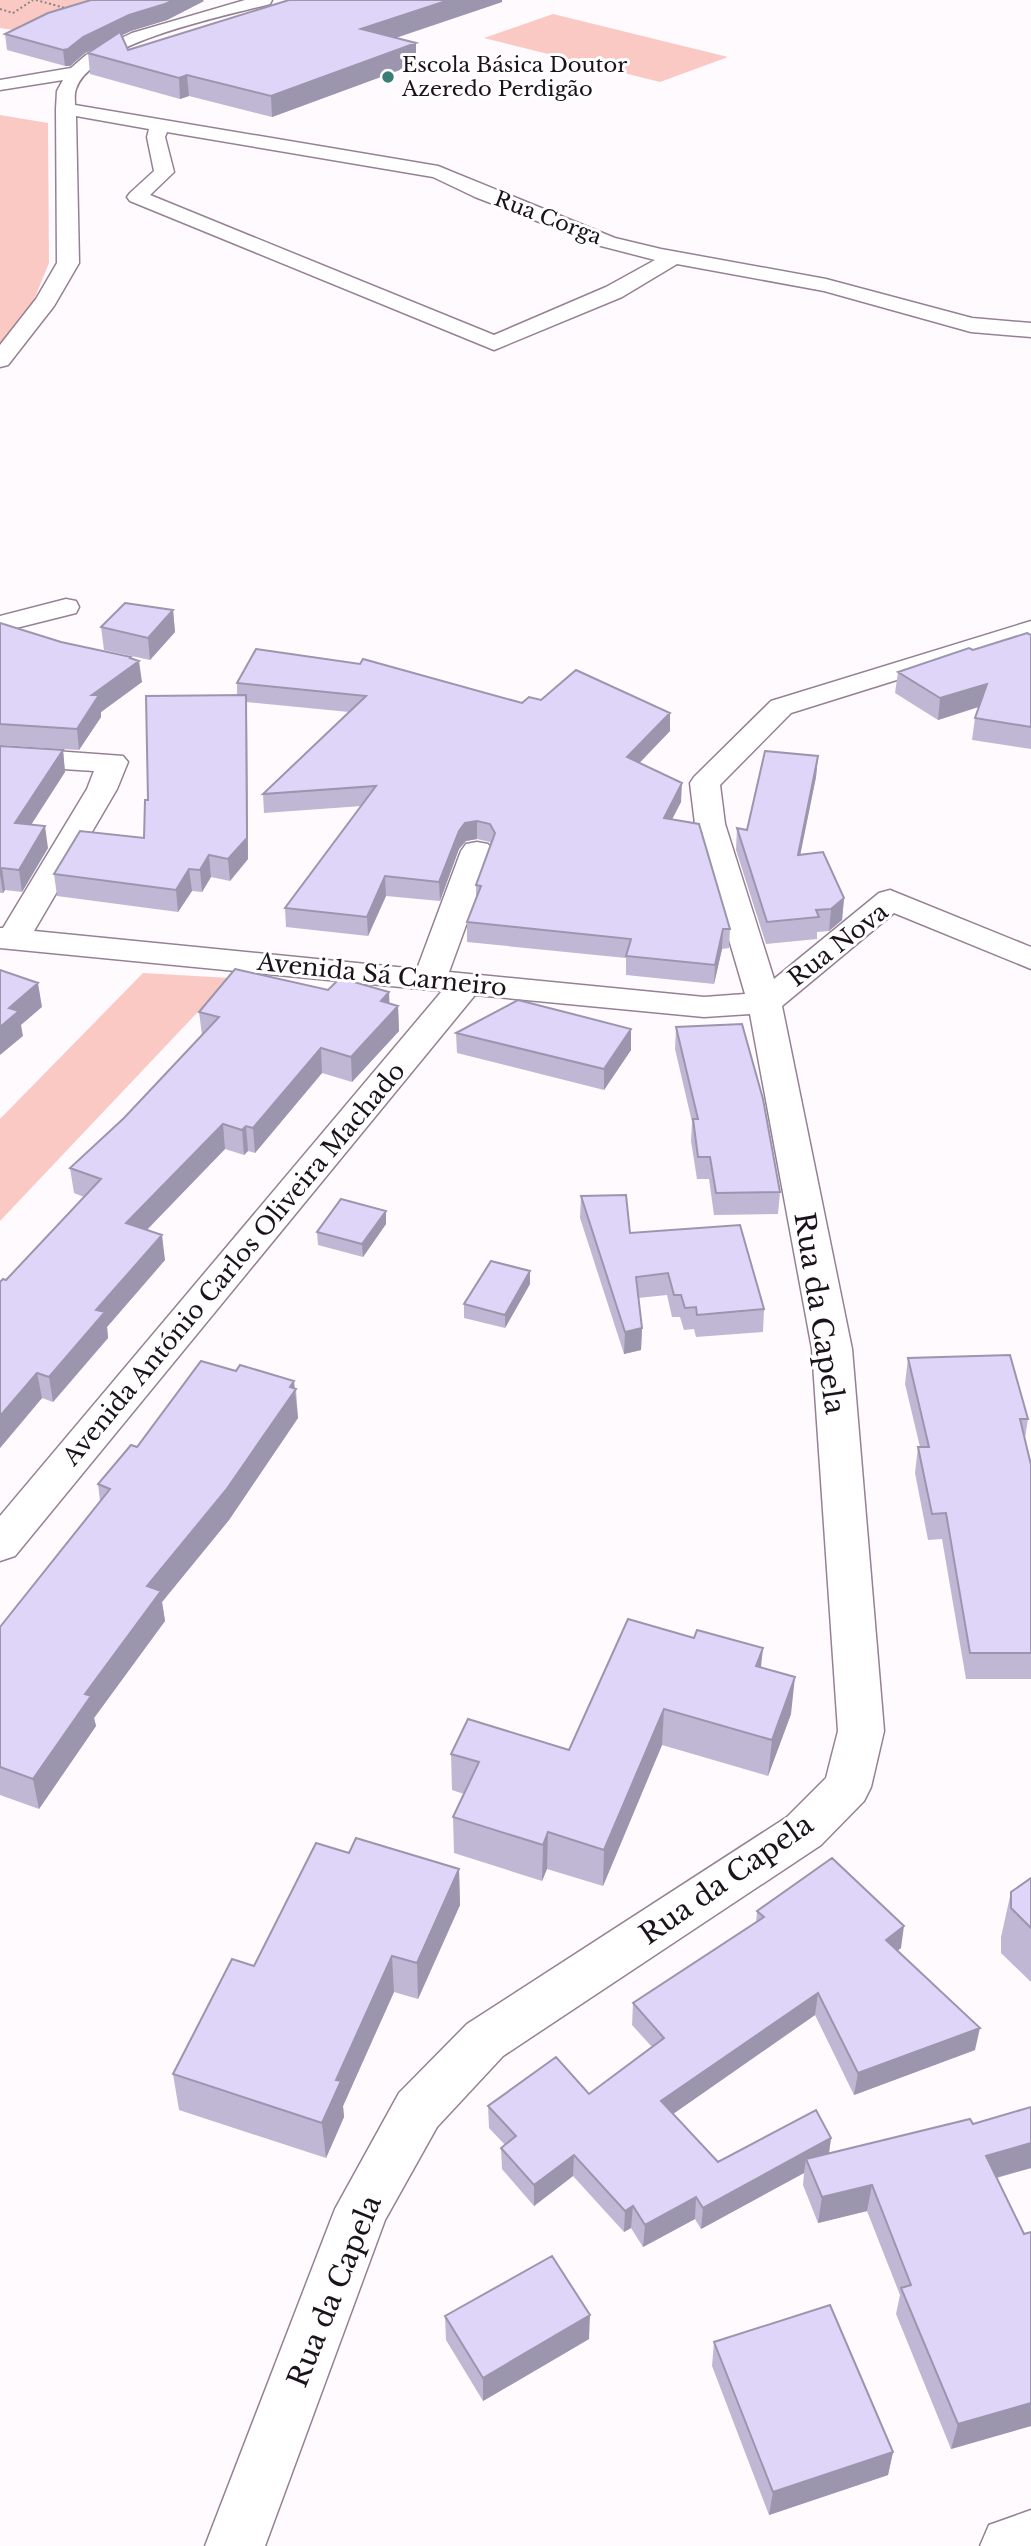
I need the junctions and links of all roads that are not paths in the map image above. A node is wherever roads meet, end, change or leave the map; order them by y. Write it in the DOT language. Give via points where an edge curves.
graph roads {
  1 [pos="264,0"];
  2 [pos="78,72"];
  3 [pos="0,85"];
  4 [pos="4,99"];
  5 [pos="61,106"];
  6 [pos="160,124"];
  7 [pos="673,258"];
  8 [pos="1031,330"];
  9 [pos="0,360"];
  10 [pos="66,607"];
  11 [pos="0,624"];
  12 [pos="1031,629"];
  13 [pos="0,631"];
  14 [pos="42,643"];
  15 [pos="0,756"];
  16 [pos="477,851"];
  17 [pos="7,938"];
  18 [pos="1031,960"];
  19 [pos="429,980"];
  20 [pos="467,983"];
  21 [pos="765,1003"];
  22 [pos="0,1545"];
  23 [pos="1031,2540"];
  24 [pos="235,2546"];
  25 [pos="1010,2546"];
  1 -- 2 [label="street" via="132,39"];
  2 -- 3 [label="street"];
  2 -- 5 [label="street"];
  4 -- 5 [label="street, Rua Corga" via="44,95"];
  5 -- 6 [label="street, Rua Corga"];
  5 -- 9 [label="street" via="68,263 46,301"];
  6 -- 7 [label="street, Rua Corga" via="438,172 608,242"];
  6 -- 7 [label="street" via="156,137 164,172 137,197 494,343 614,292"];
  7 -- 8 [label="street, Rua Corga" via="826,285 971,325"];
  10 -- 11 [label="street"];
  12 -- 21 [label="street, Rua da Capela" via="780,707 705,783 710,824"];
  13 -- 14 [label="street"];
  15 -- 17 [label="street" via="113,762 102,789"];
  16 -- 19 [label="street"];
  17 -- 19 [label="street, Avenida Sá Carneiro"];
  18 -- 21 [label="street, Rua Nova" via="890,900"];
  19 -- 20 [label="street, Avenida Sá Carneiro"];
  20 -- 21 [label="street, Avenida Sá Carneiro" via="704,1007"];
  20 -- 22 [label="street, Avenida António Carlos Oliveira Machado"];
  21 -- 24 [label="street, Rua da Capela" via="832,1349 861,1731 847,1787 804,1831 485,2040 418,2110 362,2209"];
  23 -- 25 [label="street"];
}
